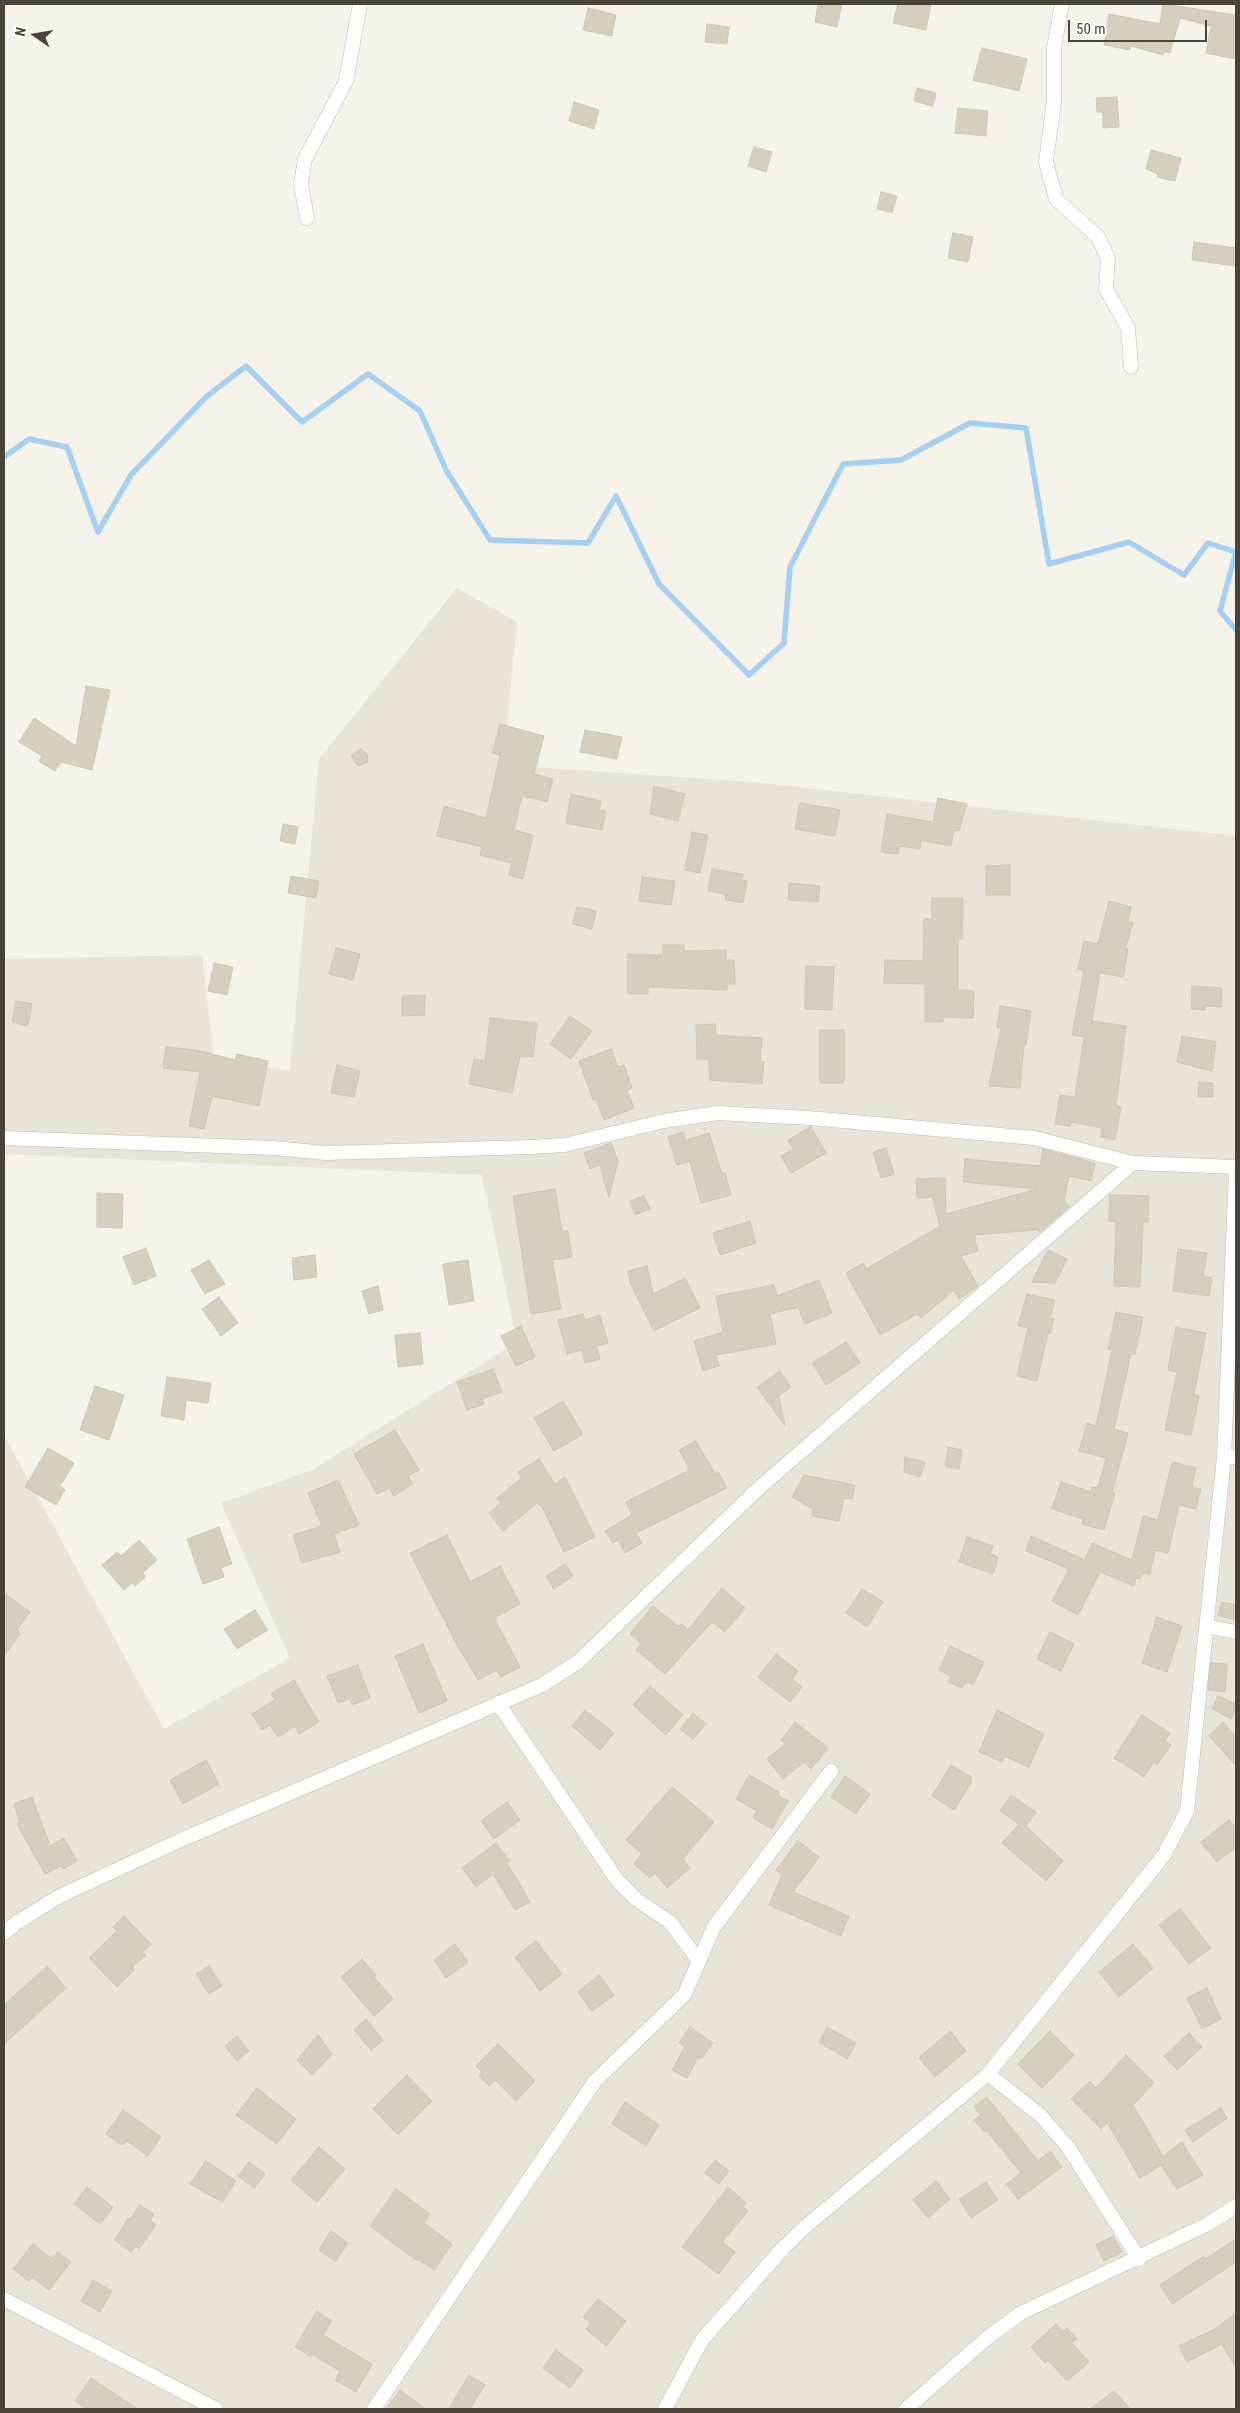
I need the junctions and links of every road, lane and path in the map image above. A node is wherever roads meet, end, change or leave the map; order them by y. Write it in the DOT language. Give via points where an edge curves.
graph roads {
  1 [pos="360,4"];
  2 [pos="1062,4"];
  3 [pos="307,218"];
  4 [pos="1131,367"];
  5 [pos="4,1138"];
  6 [pos="1133,1163"];
  7 [pos="1236,1169"];
  8 [pos="1230,1457"];
  9 [pos="1207,1626"];
  10 [pos="1236,1632"];
  11 [pos="498,1703"];
  12 [pos="831,1771"];
  13 [pos="4,1933"];
  14 [pos="699,1961"];
  15 [pos="988,2074"];
  16 [pos="1236,2206"];
  17 [pos="1138,2258"];
  18 [pos="4,2299"];
  19 [pos="216,2409"];
  20 [pos="374,2409"];
  21 [pos="665,2409"];
  22 [pos="906,2409"];
  1 -- 3 [label="street" via="346,81 304,159 301,184"];
  2 -- 4 [label="street" via="1054,48 1054,100 1046,162 1056,199 1098,237 1108,258 1106,289 1128,328"];
  5 -- 6 [label="street" via="326,1152 530,1147 565,1145 664,1121 717,1113 1034,1138"];
  6 -- 7 [label="street"];
  6 -- 11 [label="street" via="759,1488 578,1662 542,1685"];
  7 -- 8 [label="street"];
  8 -- 9 [label="street"];
  9 -- 10 [label="street"];
  9 -- 15 [label="street" via="1187,1811 1164,1855"];
  11 -- 13 [label="street" via="183,1839 60,1896"];
  11 -- 14 [label="street" via="617,1880 637,1900 670,1922"];
  12 -- 14 [label="street" via="734,1897 714,1927"];
  14 -- 20 [label="street" via="684,1995 594,2081"];
  15 -- 17 [label="street" via="1040,2114 1068,2146"];
  15 -- 21 [label="street" via="784,2247 702,2340"];
  16 -- 17 [label="street" via="1208,2224"];
  17 -- 22 [label="street" via="1021,2313 987,2338"];
  18 -- 19 [label="street"];
}
